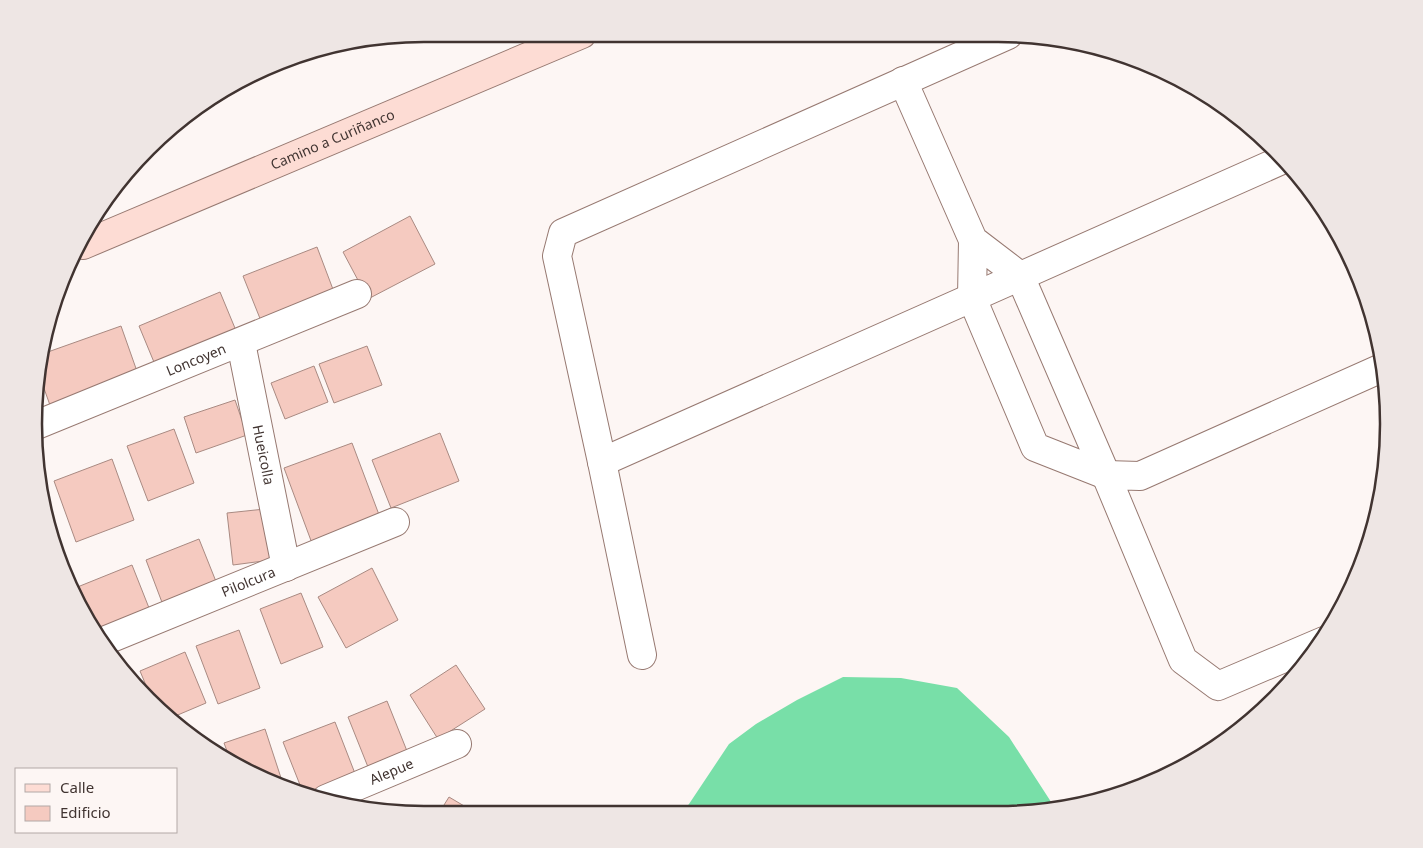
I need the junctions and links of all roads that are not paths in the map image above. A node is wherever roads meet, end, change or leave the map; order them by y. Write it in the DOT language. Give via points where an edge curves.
graph roads {
  1 [pos="563,42"];
  2 [pos="992,42"];
  3 [pos="904,81"];
  4 [pos="1277,162"];
  5 [pos="973,240"];
  6 [pos="89,243"];
  7 [pos="1020,276"];
  8 [pos="357,294"];
  9 [pos="972,298"];
  10 [pos="241,343"];
  11 [pos="1376,370"];
  12 [pos="42,423"];
  13 [pos="602,462"];
  14 [pos="1106,475"];
  15 [pos="395,522"];
  16 [pos="286,567"];
  17 [pos="110,640"];
  18 [pos="1308,647"];
  19 [pos="642,655"];
  20 [pos="457,744"];
  21 [pos="335,795"];
  1 -- 6 [label="street, Camino a Curiñanco"];
  2 -- 3 [label="street"];
  3 -- 5 [label="street"];
  3 -- 13 [label="street" via="563,233 557,256"];
  4 -- 7 [label="street"];
  5 -- 7 [label="street"];
  5 -- 9 [label="street"];
  7 -- 9 [label="street"];
  7 -- 14 [label="street"];
  8 -- 10 [label="street, Loncoyen"];
  9 -- 13 [label="street"];
  9 -- 14 [label="street" via="1035,447"];
  10 -- 12 [label="street, Loncoyen"];
  10 -- 16 [label="street, Hueicolla"];
  11 -- 14 [label="street" via="1140,476"];
  13 -- 19 [label="street"];
  14 -- 18 [label="street" via="1184,660 1218,686"];
  15 -- 16 [label="street, Pilolcura"];
  16 -- 17 [label="street, Pilolcura"];
  20 -- 21 [label="street, Alepue"];
}
